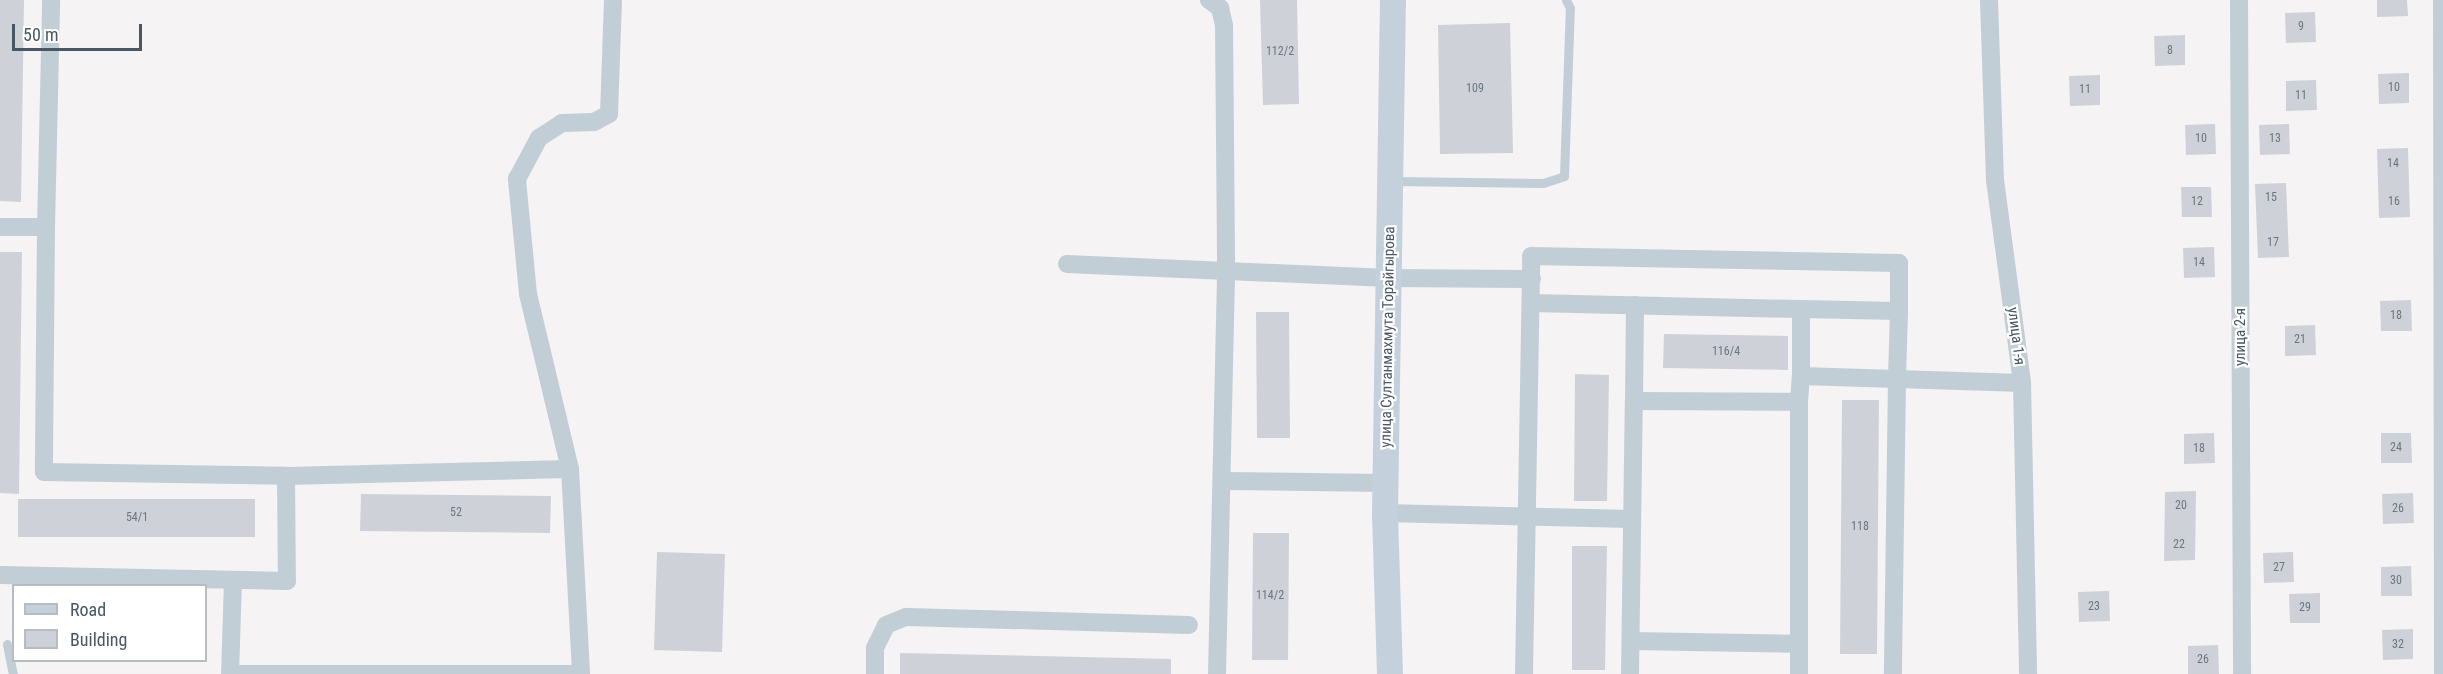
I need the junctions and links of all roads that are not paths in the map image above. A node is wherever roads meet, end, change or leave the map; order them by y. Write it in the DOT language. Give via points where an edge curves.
graph roads {
  1 [pos="51,0"];
  2 [pos="613,0"];
  3 [pos="1209,0"];
  4 [pos="1393,0"];
  5 [pos="1566,0"];
  6 [pos="1989,0"];
  7 [pos="2240,0"];
  8 [pos="2442,0"];
  9 [pos="1390,181"];
  10 [pos="0,227"];
  11 [pos="46,227"];
  12 [pos="1067,264"];
  13 [pos="1226,271"];
  14 [pos="1388,278"];
  15 [pos="1532,279"];
  16 [pos="1532,303"];
  17 [pos="1635,305"];
  18 [pos="1801,309"];
  19 [pos="1899,311"];
  20 [pos="1800,376"];
  21 [pos="1897,379"];
  22 [pos="2022,383"];
  23 [pos="1634,401"];
  24 [pos="1799,402"];
  25 [pos="570,469"];
  26 [pos="286,476"];
  27 [pos="1222,481"];
  28 [pos="1386,483"];
  29 [pos="1385,513"];
  30 [pos="1527,516"];
  31 [pos="1632,519"];
  32 [pos="0,575"];
  33 [pos="233,580"];
  34 [pos="1189,625"];
  35 [pos="1630,641"];
  36 [pos="7,644"];
  37 [pos="1799,644"];
  38 [pos="581,673"];
  39 [pos="13,674"];
  40 [pos="874,674"];
  41 [pos="1217,674"];
  42 [pos="1390,674"];
  43 [pos="1524,674"];
  44 [pos="1630,674"];
  45 [pos="1799,674"];
  46 [pos="1893,674"];
  47 [pos="2028,674"];
  48 [pos="2242,674"];
  49 [pos="2443,674"];
  1 -- 11 [label="street"];
  2 -- 25 [label="street" via="609,114 594,122 562,123 539,138 518,179 528,294"];
  3 -- 13 [label="street" via="1220,8 1224,25"];
  4 -- 9 [label="main road, улица Султанмахмута Торайгырова"];
  5 -- 9 [label="lane" via="1570,20 1564,176 1543,183"];
  6 -- 22 [label="street, улица 1-я" via="1995,180"];
  7 -- 48 [label="street, улица 2-я"];
  8 -- 49 [label="street"];
  9 -- 14 [label="main road, улица Султанмахмута Торайгырова"];
  10 -- 11 [label="street"];
  11 -- 26 [label="street" via="44,472"];
  12 -- 13 [label="street"];
  13 -- 14 [label="street"];
  13 -- 27 [label="street"];
  14 -- 15 [label="street"];
  14 -- 28 [label="main road, улица Султанмахмута Торайгырова"];
  15 -- 16 [label="street"];
  15 -- 19 [label="street" via="1531,255 1899,262"];
  16 -- 17 [label="street"];
  16 -- 30 [label="street"];
  17 -- 18 [label="street"];
  17 -- 23 [label="street"];
  18 -- 19 [label="street"];
  18 -- 20 [label="street"];
  19 -- 21 [label="street"];
  20 -- 21 [label="street"];
  20 -- 24 [label="street"];
  21 -- 22 [label="street"];
  21 -- 46 [label="street"];
  22 -- 47 [label="street, улица 1-я"];
  23 -- 24 [label="street"];
  23 -- 31 [label="street"];
  24 -- 37 [label="street"];
  25 -- 26 [label="street"];
  25 -- 38 [label="street"];
  26 -- 33 [label="street" via="287,581"];
  27 -- 28 [label="street"];
  27 -- 41 [label="street"];
  28 -- 29 [label="main road, улица Султанмахмута Торайгырова"];
  29 -- 30 [label="street"];
  29 -- 42 [label="main road, улица Султанмахмута Торайгырова"];
  30 -- 31 [label="street"];
  30 -- 43 [label="street"];
  31 -- 35 [label="street"];
  32 -- 33 [label="street"];
  33 -- 38 [label="street" via="230,674"];
  34 -- 40 [label="street" via="906,617 886,625 875,648"];
  35 -- 37 [label="street"];
  35 -- 44 [label="street"];
  36 -- 39 [label="lane"];
  37 -- 45 [label="street"];
}
